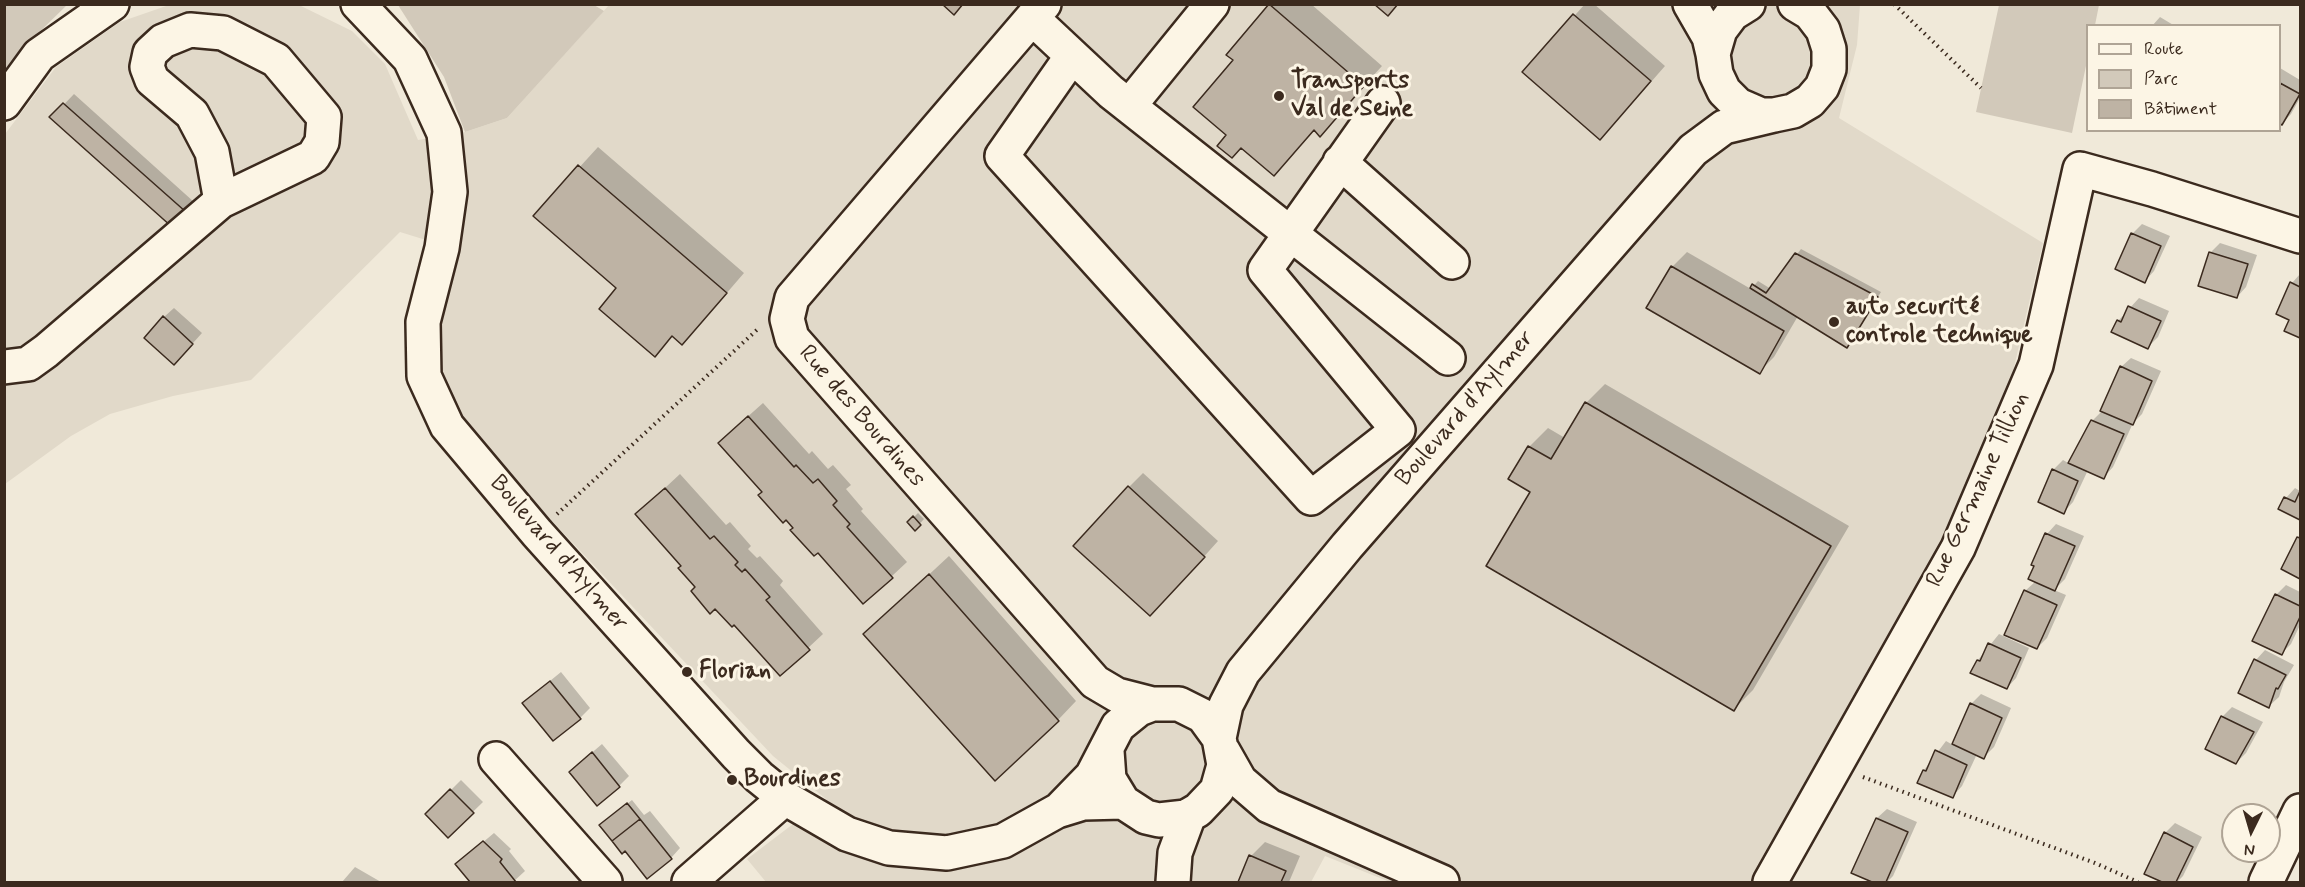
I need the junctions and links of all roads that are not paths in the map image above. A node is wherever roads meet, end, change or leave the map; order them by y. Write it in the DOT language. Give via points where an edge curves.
graph roads {
  1 [pos="112,4"];
  2 [pos="358,4"];
  3 [pos="1212,4"];
  4 [pos="1690,4"];
  5 [pos="1748,4"];
  6 [pos="1795,4"];
  7 [pos="1831,4"];
  8 [pos="1038,11"];
  9 [pos="1826,37"];
  10 [pos="1072,56"];
  11 [pos="1715,64"];
  12 [pos="4,103"];
  13 [pos="1383,103"];
  14 [pos="1129,106"];
  15 [pos="1774,116"];
  16 [pos="1693,150"];
  17 [pos="1340,162"];
  18 [pos="220,201"];
  19 [pos="1289,233"];
  20 [pos="2301,236"];
  21 [pos="1452,262"];
  22 [pos="1448,358"];
  23 [pos="4,368"];
  24 [pos="1398,430"];
  25 [pos="1430,450"];
  26 [pos="1243,672"];
  27 [pos="1095,682"];
  28 [pos="1165,704"];
  29 [pos="1221,745"];
  30 [pos="1109,747"];
  31 [pos="496,759"];
  32 [pos="785,798"];
  33 [pos="1269,806"];
  34 [pos="1199,808"];
  35 [pos="1134,809"];
  36 [pos="1057,811"];
  37 [pos="2301,812"];
  38 [pos="1173,879"];
  39 [pos="605,882"];
  40 [pos="689,882"];
  41 [pos="1442,882"];
  42 [pos="1770,882"];
  43 [pos="2266,882"];
  1 -- 12 [label="street" via="39,55"];
  2 -- 32 [label="street, Boulevard d'Aylmer" via="410,59 444,133 450,192 442,248 423,322 424,376 447,426 537,533 736,754"];
  3 -- 14 [label="street"];
  4 -- 11 [label="street" via="1708,37"];
  5 -- 11 [label="street, Boulevard d'Aylmer" via="1724,24"];
  6 -- 9 [label="street" via="1815,18"];
  7 -- 9 [label="street, Boulevard d'Aylmer"];
  8 -- 10 [label="street"];
  8 -- 27 [label="street, Rue des Bourdines" via="792,297 787,319 792,338"];
  9 -- 15 [label="street, Boulevard d'Aylmer" via="1829,69 1819,92 1799,109"];
  10 -- 14 [label="street"];
  10 -- 24 [label="street" via="1002,156 1311,498"];
  11 -- 15 [label="street" via="1724,91 1738,105"];
  11 -- 16 [label="street, Boulevard d'Aylmer" via="1708,115"];
  13 -- 17 [label="street"];
  14 -- 19 [label="street"];
  15 -- 16 [label="street, Boulevard d'Aylmer" via="1724,127"];
  16 -- 25 [label="street, Boulevard d'Aylmer"];
  17 -- 19 [label="street"];
  17 -- 21 [label="street"];
  18 -- 18 [label="street" via="212,152 192,114 152,80 147,67 150,53 163,41 190,30 223,33 276,60 324,117 322,142 313,157"];
  18 -- 23 [label="street" via="46,351 28,364"];
  19 -- 22 [label="street"];
  19 -- 24 [label="street" via="1265,270"];
  20 -- 42 [label="street, Rue Germaine Tillion" via="2080,169 2036,365 1958,548"];
  24 -- 25 [label="street" via="1417,437"];
  25 -- 26 [label="street, Boulevard d'Aylmer"];
  26 -- 28 [label="street, Boulevard d'Aylmer" via="1212,692"];
  26 -- 29 [label="street, Boulevard d'Aylmer" via="1226,705"];
  27 -- 28 [label="street, Rue des Bourdines" via="1117,695"];
  27 -- 30 [label="street, Rue des Bourdines" via="1107,714"];
  28 -- 29 [label="street" via="1203,716"];
  28 -- 30 [label="street" via="1127,717 1118,726"];
  29 -- 33 [label="street" via="1240,781"];
  29 -- 34 [label="street" via="1222,778"];
  30 -- 35 [label="street" via="1109,779"];
  30 -- 36 [label="street, Boulevard d'Aylmer" via="1080,791"];
  31 -- 39 [label="street"];
  32 -- 36 [label="street, Boulevard d'Aylmer" via="847,834 889,848 947,853 1003,841"];
  32 -- 40 [label="street"];
  33 -- 34 [label="street" via="1234,800"];
  33 -- 41 [label="street"];
  34 -- 35 [label="street" via="1173,820"];
  34 -- 38 [label="street" via="1178,839"];
  35 -- 36 [label="street, Boulevard d'Aylmer" via="1083,803"];
  35 -- 38 [label="street" via="1160,838"];
  37 -- 43 [label="street"];
}
